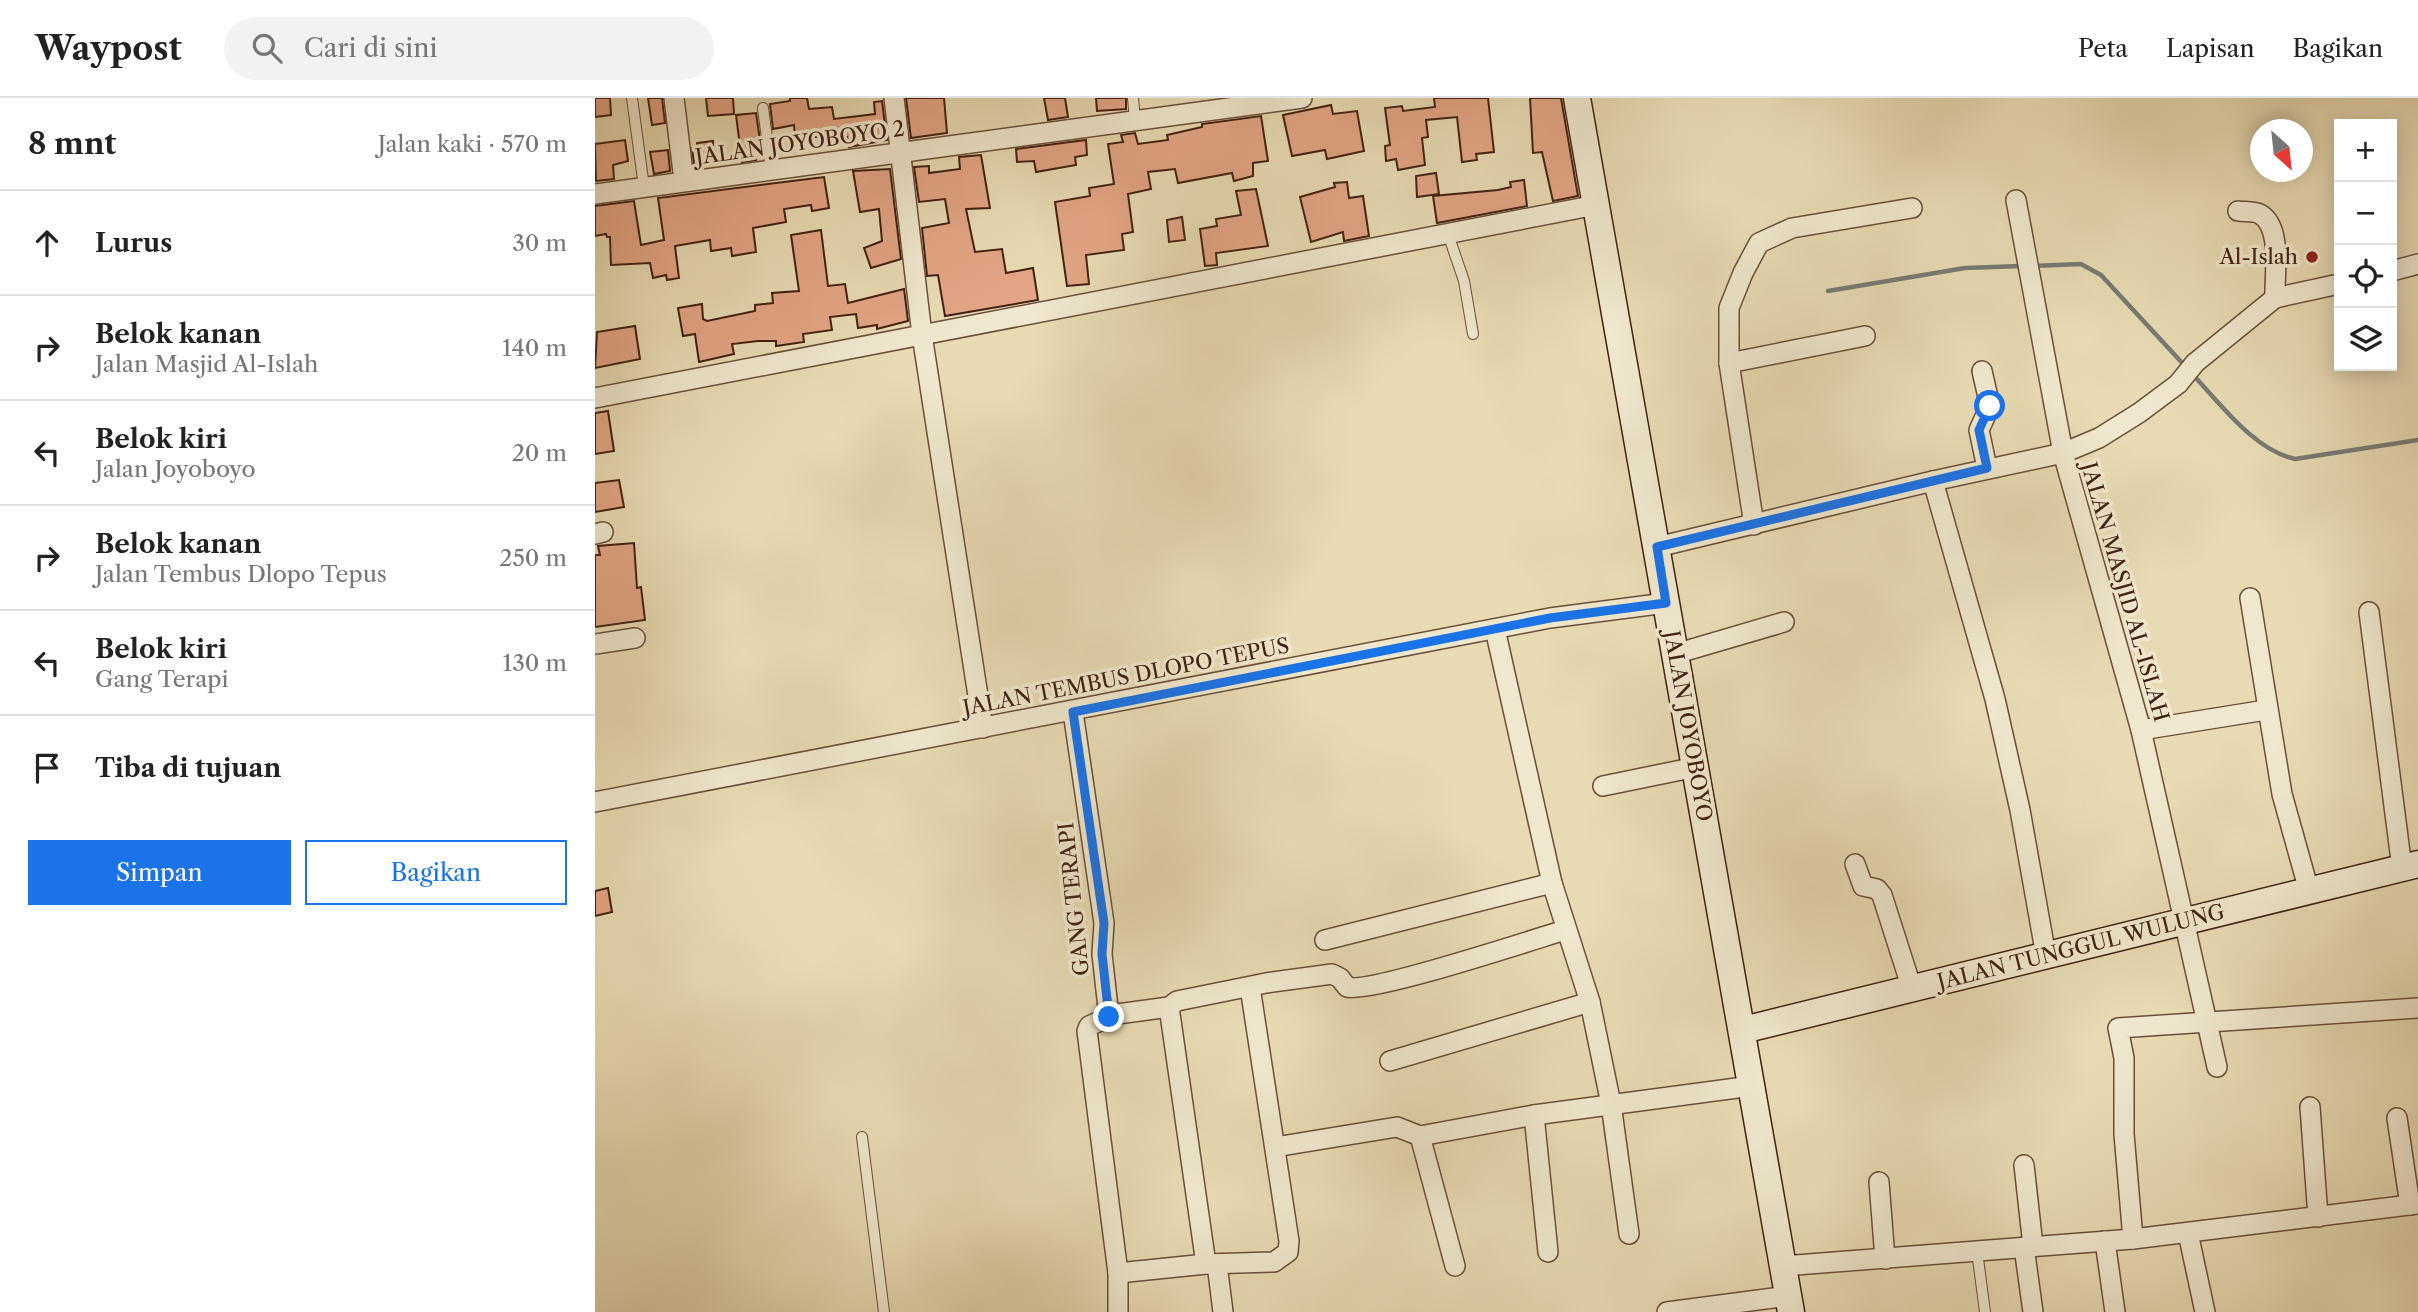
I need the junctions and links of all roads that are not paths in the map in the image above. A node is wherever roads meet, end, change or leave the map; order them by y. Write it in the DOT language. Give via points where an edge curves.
graph roads {
  1 [pos="632,98"];
  2 [pos="674,98"];
  3 [pos="894,98"];
  4 [pos="1133,98"];
  5 [pos="1303,98"];
  6 [pos="1577,98"];
  7 [pos="763,108"];
  8 [pos="1135,121"];
  9 [pos="901,152"];
  10 [pos="771,170"];
  11 [pos="684,181"];
  12 [pos="644,187"];
  13 [pos="595,194"];
  14 [pos="2016,200"];
  15 [pos="1596,205"];
  16 [pos="1912,208"];
  17 [pos="2238,211"];
  18 [pos="1448,234"];
  19 [pos="2418,264"];
  20 [pos="2397,270"];
  21 [pos="2334,285"];
  22 [pos="2275,298"];
  23 [pos="1473,334"];
  24 [pos="922,335"];
  25 [pos="1865,336"];
  26 [pos="1728,363"];
  27 [pos="1982,371"];
  28 [pos="595,398"];
  29 [pos="2063,453"];
  30 [pos="1987,468"];
  31 [pos="1933,481"];
  32 [pos="1754,525"];
  33 [pos="1657,547"];
  34 [pos="2250,598"];
  35 [pos="1666,603"];
  36 [pos="2369,611"];
  37 [pos="1784,622"];
  38 [pos="1495,629"];
  39 [pos="635,638"];
  40 [pos="595,644"];
  41 [pos="1675,654"];
  42 [pos="2266,710"];
  43 [pos="1073,712"];
  44 [pos="983,728"];
  45 [pos="2141,730"];
  46 [pos="1696,766"];
  47 [pos="1603,786"];
  48 [pos="595,802"];
  49 [pos="1855,864"];
  50 [pos="2410,866"];
  51 [pos="1552,883"];
  52 [pos="2309,891"];
  53 [pos="2185,922"];
  54 [pos="1565,930"];
  55 [pos="1325,940"];
  56 [pos="2046,956"];
  57 [pos="1250,987"];
  58 [pos="1912,989"];
  59 [pos="1590,1002"];
  60 [pos="1169,1007"];
  61 [pos="2418,1008"];
  62 [pos="1110,1015"];
  63 [pos="2207,1022"];
  64 [pos="1743,1030"];
  65 [pos="1390,1060"];
  66 [pos="2217,1067"];
  67 [pos="1752,1086"];
  68 [pos="1611,1104"];
  69 [pos="2310,1107"];
  70 [pos="1534,1115"];
  71 [pos="2397,1118"];
  72 [pos="1420,1136"];
  73 [pos="862,1137"];
  74 [pos="1275,1147"];
  75 [pos="2024,1165"];
  76 [pos="1879,1182"];
  77 [pos="2414,1205"];
  78 [pos="2318,1216"];
  79 [pos="2188,1233"];
  80 [pos="1629,1234"];
  81 [pos="2133,1238"];
  82 [pos="2105,1241"];
  83 [pos="2028,1247"];
  84 [pos="1977,1251"];
  85 [pos="1548,1252"];
  86 [pos="1885,1259"];
  87 [pos="1212,1264"];
  88 [pos="1455,1266"];
  89 [pos="1783,1266"];
  90 [pos="1118,1273"];
  91 [pos="1790,1304"];
  92 [pos="884,1312"];
  93 [pos="1118,1312"];
  94 [pos="1223,1312"];
  95 [pos="1667,1312"];
  96 [pos="1985,1312"];
  97 [pos="2033,1312"];
  98 [pos="2115,1312"];
  99 [pos="2205,1312"];
  1 -- 12 [label="lane"];
  2 -- 11 [label="street"];
  3 -- 9 [label="street"];
  4 -- 8 [label="lane"];
  5 -- 8 [label="street, JALAN JOYOBOYO 2"];
  6 -- 15 [label="main road, JALAN JOYOBOYO"];
  7 -- 10 [label="lane"];
  8 -- 9 [label="street, JALAN JOYOBOYO 2"];
  9 -- 10 [label="street, JALAN JOYOBOYO 2"];
  9 -- 24 [label="street"];
  10 -- 11 [label="street, JALAN JOYOBOYO 2"];
  11 -- 12 [label="street, JALAN JOYOBOYO 2"];
  12 -- 13 [label="street, JALAN JOYOBOYO 2"];
  14 -- 29 [label="street"];
  15 -- 18 [label="street"];
  15 -- 33 [label="main road, JALAN JOYOBOYO"];
  16 -- 26 [label="street" via="1791,228 1759,243 1729,308"];
  17 -- 22 [label="street" via="2259,214 2269,223 2274,238"];
  18 -- 23 [label="lane" via="1464,281"];
  18 -- 24 [label="street"];
  19 -- 20 [label="street"];
  21 -- 22 [label="street"];
  22 -- 29 [label="street" via="2195,363 2178,384 2099,438"];
  24 -- 28 [label="street"];
  24 -- 44 [label="street"];
  25 -- 26 [label="street"];
  26 -- 32 [label="street"];
  27 -- 30 [label="street" via="1990,406 1979,430"];
  29 -- 30 [label="street, JALAN MASJID AL-ISLAH"];
  29 -- 45 [label="street, JALAN MASJID AL-ISLAH"];
  30 -- 31 [label="street, JALAN MASJID AL-ISLAH"];
  31 -- 32 [label="street, JALAN MASJID AL-ISLAH"];
  31 -- 56 [label="street" via="1995,699"];
  32 -- 33 [label="street, JALAN MASJID AL-ISLAH"];
  33 -- 35 [label="main road, JALAN JOYOBOYO"];
  34 -- 42 [label="street"];
  35 -- 38 [label="street, JALAN TEMBUS DLOPO TEPUS"];
  35 -- 41 [label="main road, JALAN JOYOBOYO"];
  36 -- 50 [label="street"];
  37 -- 41 [label="street"];
  38 -- 43 [label="street, JALAN TEMBUS DLOPO TEPUS"];
  38 -- 51 [label="street"];
  39 -- 40 [label="street"];
  41 -- 46 [label="main road, JALAN JOYOBOYO"];
  42 -- 45 [label="street"];
  42 -- 52 [label="street" via="2282,794"];
  43 -- 44 [label="street, JALAN TEMBUS DLOPO TEPUS"];
  43 -- 62 [label="street, GANG TERAPI" via="1103,912 1102,954"];
  44 -- 48 [label="street, JALAN TEMBUS DLOPO TEPUS"];
  45 -- 53 [label="street, JALAN MASJID AL-ISLAH"];
  46 -- 47 [label="street"];
  46 -- 64 [label="main road, JALAN JOYOBOYO"];
  49 -- 58 [label="street" via="1863,886 1882,895"];
  50 -- 52 [label="main road, JALAN TUNGGUL WULUNG"];
  51 -- 54 [label="street"];
  51 -- 55 [label="street"];
  52 -- 53 [label="main road, JALAN TUNGGUL WULUNG"];
  53 -- 56 [label="main road, JALAN TUNGGUL WULUNG"];
  53 -- 63 [label="street, JALAN MASJID AL-ISLAH"];
  54 -- 57 [label="street" via="1354,988 1332,974"];
  54 -- 59 [label="street"];
  56 -- 58 [label="main road, JALAN TUNGGUL WULUNG"];
  57 -- 60 [label="street" via="1177,1001"];
  57 -- 74 [label="street"];
  58 -- 64 [label="main road, JALAN TUNGGUL WULUNG"];
  59 -- 65 [label="street"];
  59 -- 68 [label="street"];
  60 -- 62 [label="street"];
  60 -- 87 [label="street"];
  61 -- 63 [label="street"];
  62 -- 90 [label="street" via="1087,1031"];
  63 -- 66 [label="street, JALAN MASJID AL-ISLAH"];
  63 -- 81 [label="street" via="2119,1028"];
  64 -- 67 [label="main road, JALAN JOYOBOYO"];
  67 -- 68 [label="street"];
  67 -- 89 [label="main road, JALAN JOYOBOYO"];
  68 -- 70 [label="street"];
  68 -- 80 [label="street"];
  69 -- 78 [label="street"];
  70 -- 72 [label="street"];
  70 -- 85 [label="street"];
  71 -- 77 [label="street"];
  72 -- 74 [label="street" via="1397,1127"];
  72 -- 88 [label="street"];
  73 -- 92 [label="lane"];
  74 -- 87 [label="street" via="1288,1252 1274,1262"];
  75 -- 83 [label="street"];
  76 -- 86 [label="street"];
  77 -- 78 [label="street"];
  78 -- 79 [label="street"];
  79 -- 81 [label="street"];
  79 -- 99 [label="street"];
  81 -- 82 [label="street"];
  82 -- 83 [label="street"];
  82 -- 98 [label="street"];
  83 -- 84 [label="street"];
  83 -- 97 [label="street"];
  84 -- 86 [label="street"];
  84 -- 96 [label="lane"];
  86 -- 89 [label="street"];
  87 -- 90 [label="street"];
  87 -- 94 [label="street"];
  89 -- 91 [label="main road, JALAN JOYOBOYO"];
  90 -- 93 [label="street"];
  91 -- 95 [label="street"];
}
